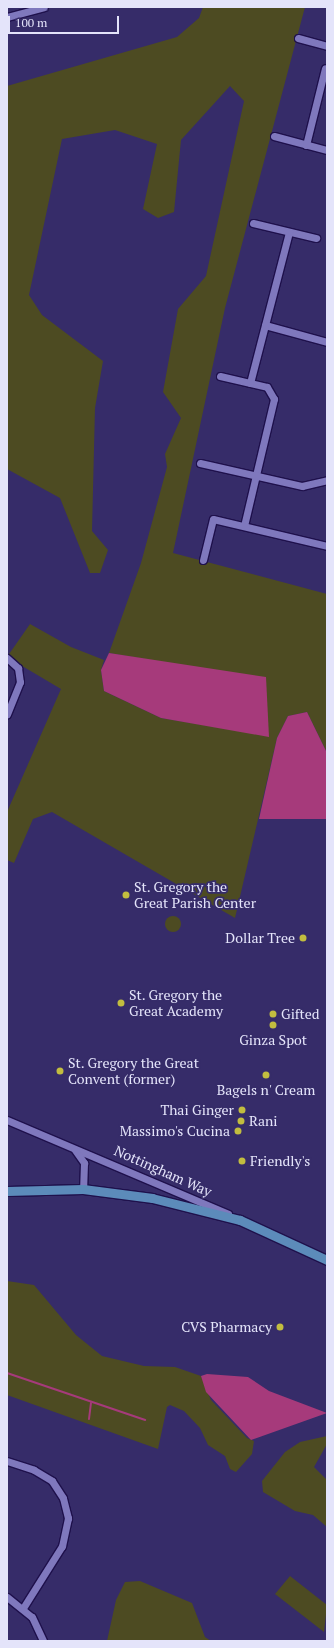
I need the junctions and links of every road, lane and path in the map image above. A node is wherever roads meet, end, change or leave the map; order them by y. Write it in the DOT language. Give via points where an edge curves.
graph roads {
  1 [pos="44,7"];
  2 [pos="7,17"];
  3 [pos="298,38"];
  4 [pos="327,46"];
  5 [pos="325,68"];
  6 [pos="323,90"];
  7 [pos="274,136"];
  8 [pos="306,145"];
  9 [pos="327,150"];
  10 [pos="253,223"];
  11 [pos="289,232"];
  12 [pos="316,238"];
  13 [pos="265,325"];
  14 [pos="327,342"];
  15 [pos="220,376"];
  16 [pos="250,383"];
  17 [pos="200,463"];
  18 [pos="256,476"];
  19 [pos="327,480"];
  20 [pos="244,526"];
  21 [pos="327,546"];
  22 [pos="203,560"];
  23 [pos="7,658"];
  24 [pos="7,714"];
  25 [pos="7,1120"];
  26 [pos="73,1148"];
  27 [pos="83,1189"];
  28 [pos="7,1191"];
  29 [pos="240,1220"];
  30 [pos="327,1260"];
  31 [pos="7,1461"];
  32 [pos="7,1597"];
  33 [pos="23,1608"];
  34 [pos="43,1641"];
  1 -- 2 [label="street"];
  3 -- 4 [label="street"];
  5 -- 6 [label="street"];
  6 -- 8 [label="street"];
  7 -- 8 [label="street"];
  8 -- 9 [label="street"];
  10 -- 11 [label="street"];
  11 -- 12 [label="street"];
  11 -- 13 [label="street"];
  13 -- 14 [label="street"];
  13 -- 16 [label="street"];
  15 -- 16 [label="street"];
  16 -- 18 [label="street" via="267,388 274,398"];
  17 -- 18 [label="street"];
  18 -- 19 [label="street" via="302,486"];
  18 -- 20 [label="street"];
  20 -- 21 [label="street"];
  20 -- 22 [label="street" via="213,519"];
  23 -- 24 [label="street" via="18,668 20,682"];
  25 -- 26 [label="street, Nottingham Way"];
  26 -- 27 [label="street" via="84,1163"];
  26 -- 29 [label="street, Nottingham Way"];
  27 -- 28 [label="main road"];
  27 -- 29 [label="main road" via="152,1198"];
  29 -- 30 [label="main road"];
  31 -- 33 [label="street" via="34,1470 52,1482 63,1498 68,1518 62,1546"];
  32 -- 33 [label="street"];
  33 -- 34 [label="street" via="38,1626"];
}
